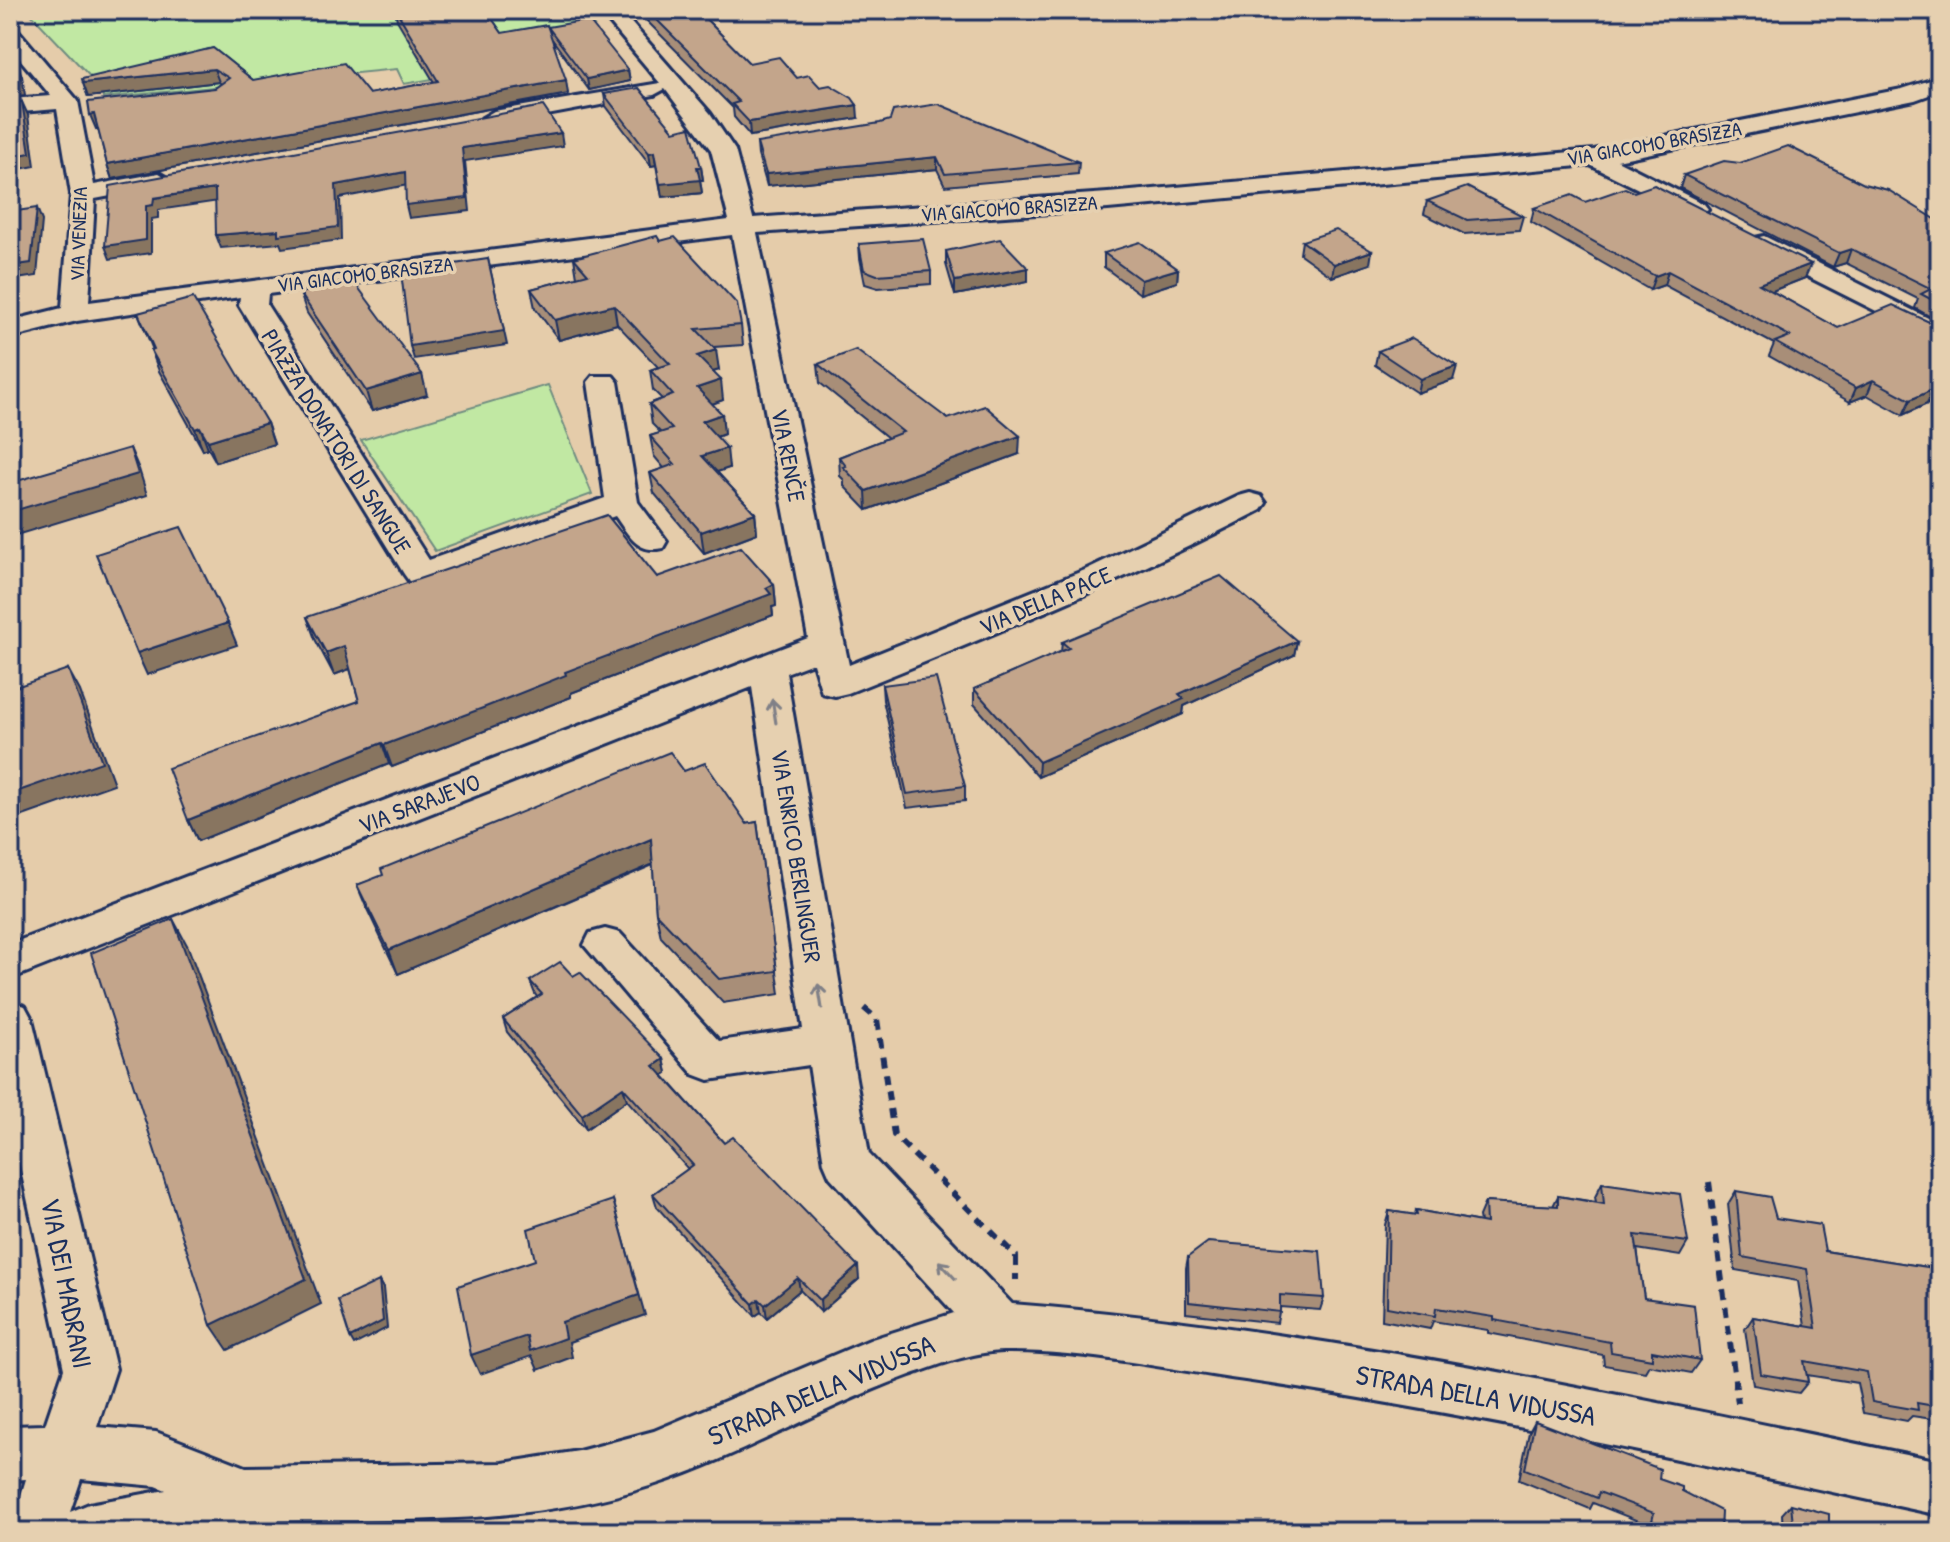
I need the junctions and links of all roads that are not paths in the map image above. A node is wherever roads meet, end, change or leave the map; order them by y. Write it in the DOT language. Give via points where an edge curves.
graph roads {
  1 [pos="609,10"];
  2 [pos="10,33"];
  3 [pos="673,84"];
  4 [pos="1940,84"];
  5 [pos="67,105"];
  6 [pos="98,105"];
  7 [pos="10,106"];
  8 [pos="471,122"];
  9 [pos="754,145"];
  10 [pos="723,150"];
  11 [pos="1594,157"];
  12 [pos="176,177"];
  13 [pos="83,194"];
  14 [pos="1719,221"];
  15 [pos="743,226"];
  16 [pos="1746,235"];
  17 [pos="255,288"];
  18 [pos="75,313"];
  19 [pos="10,330"];
  20 [pos="1940,335"];
  21 [pos="603,382"];
  22 [pos="622,503"];
  23 [pos="1250,503"];
  24 [pos="651,541"];
  25 [pos="827,644"];
  26 [pos="767,667"];
  27 [pos="835,684"];
  28 [pos="605,945"];
  29 [pos="10,962"];
  30 [pos="10,1019"];
  31 [pos="828,1044"];
  32 [pos="1008,1328"];
  33 [pos="65,1451"];
  34 [pos="10,1453"];
  35 [pos="1940,1488"];
  36 [pos="246,1494"];
  37 [pos="36,1532"];
  38 [pos="89,1532"];
  1 -- 3 [label="street"];
  2 -- 5 [label="street, VIA VENEZIA"];
  3 -- 8 [label="street"];
  3 -- 10 [label="street"];
  4 -- 11 [label="street, VIA GIACOMO BRASIZZA"];
  5 -- 6 [label="street"];
  5 -- 7 [label="street"];
  5 -- 13 [label="street, VIA VENEZIA"];
  9 -- 10 [label="street"];
  10 -- 15 [label="street, VIA RENČE"];
  11 -- 14 [label="street"];
  11 -- 15 [label="street, VIA GIACOMO BRASIZZA" via="1124,200"];
  12 -- 13 [label="street"];
  13 -- 18 [label="street, VIA VENEZIA"];
  15 -- 17 [label="street, VIA GIACOMO BRASIZZA"];
  15 -- 25 [label="street, VIA RENČE"];
  16 -- 20 [label="street"];
  17 -- 18 [label="street, VIA GIACOMO BRASIZZA"];
  17 -- 22 [label="street, PIAZZA DONATORI DI SANGUE" via="253,305 421,574"];
  18 -- 19 [label="street, VIA GIACOMO BRASIZZA"];
  21 -- 22 [label="street"];
  22 -- 24 [label="street"];
  23 -- 27 [label="street, VIA DELLA PACE" via="1059,596"];
  25 -- 26 [label="street, VIA SARAJEVO"];
  25 -- 27 [label="street, VIA RENČE"];
  26 -- 29 [label="street, VIA SARAJEVO"];
  31 -- 26 [label="street, VIA ENRICO BERLINGUER, one-way"];
  28 -- 31 [label="street" via="709,1061"];
  30 -- 33 [label="street, VIA DEI MADRANI" via="90,1369"];
  32 -- 31 [label="street, VIA ENRICO BERLINGUER, one-way" via="847,1163"];
  32 -- 35 [label="street, STRADA DELLA VIDUSSA" via="1298,1363 1531,1403"];
  32 -- 36 [label="street, STRADA DELLA VIDUSSA" via="943,1339 872,1364 697,1442 579,1478 503,1490"];
  33 -- 34 [label="street"];
  33 -- 36 [label="street" via="156,1459"];
  33 -- 37 [label="street"];
  36 -- 38 [label="street, STRADA DELLA VIDUSSA" via="203,1510"];
}
